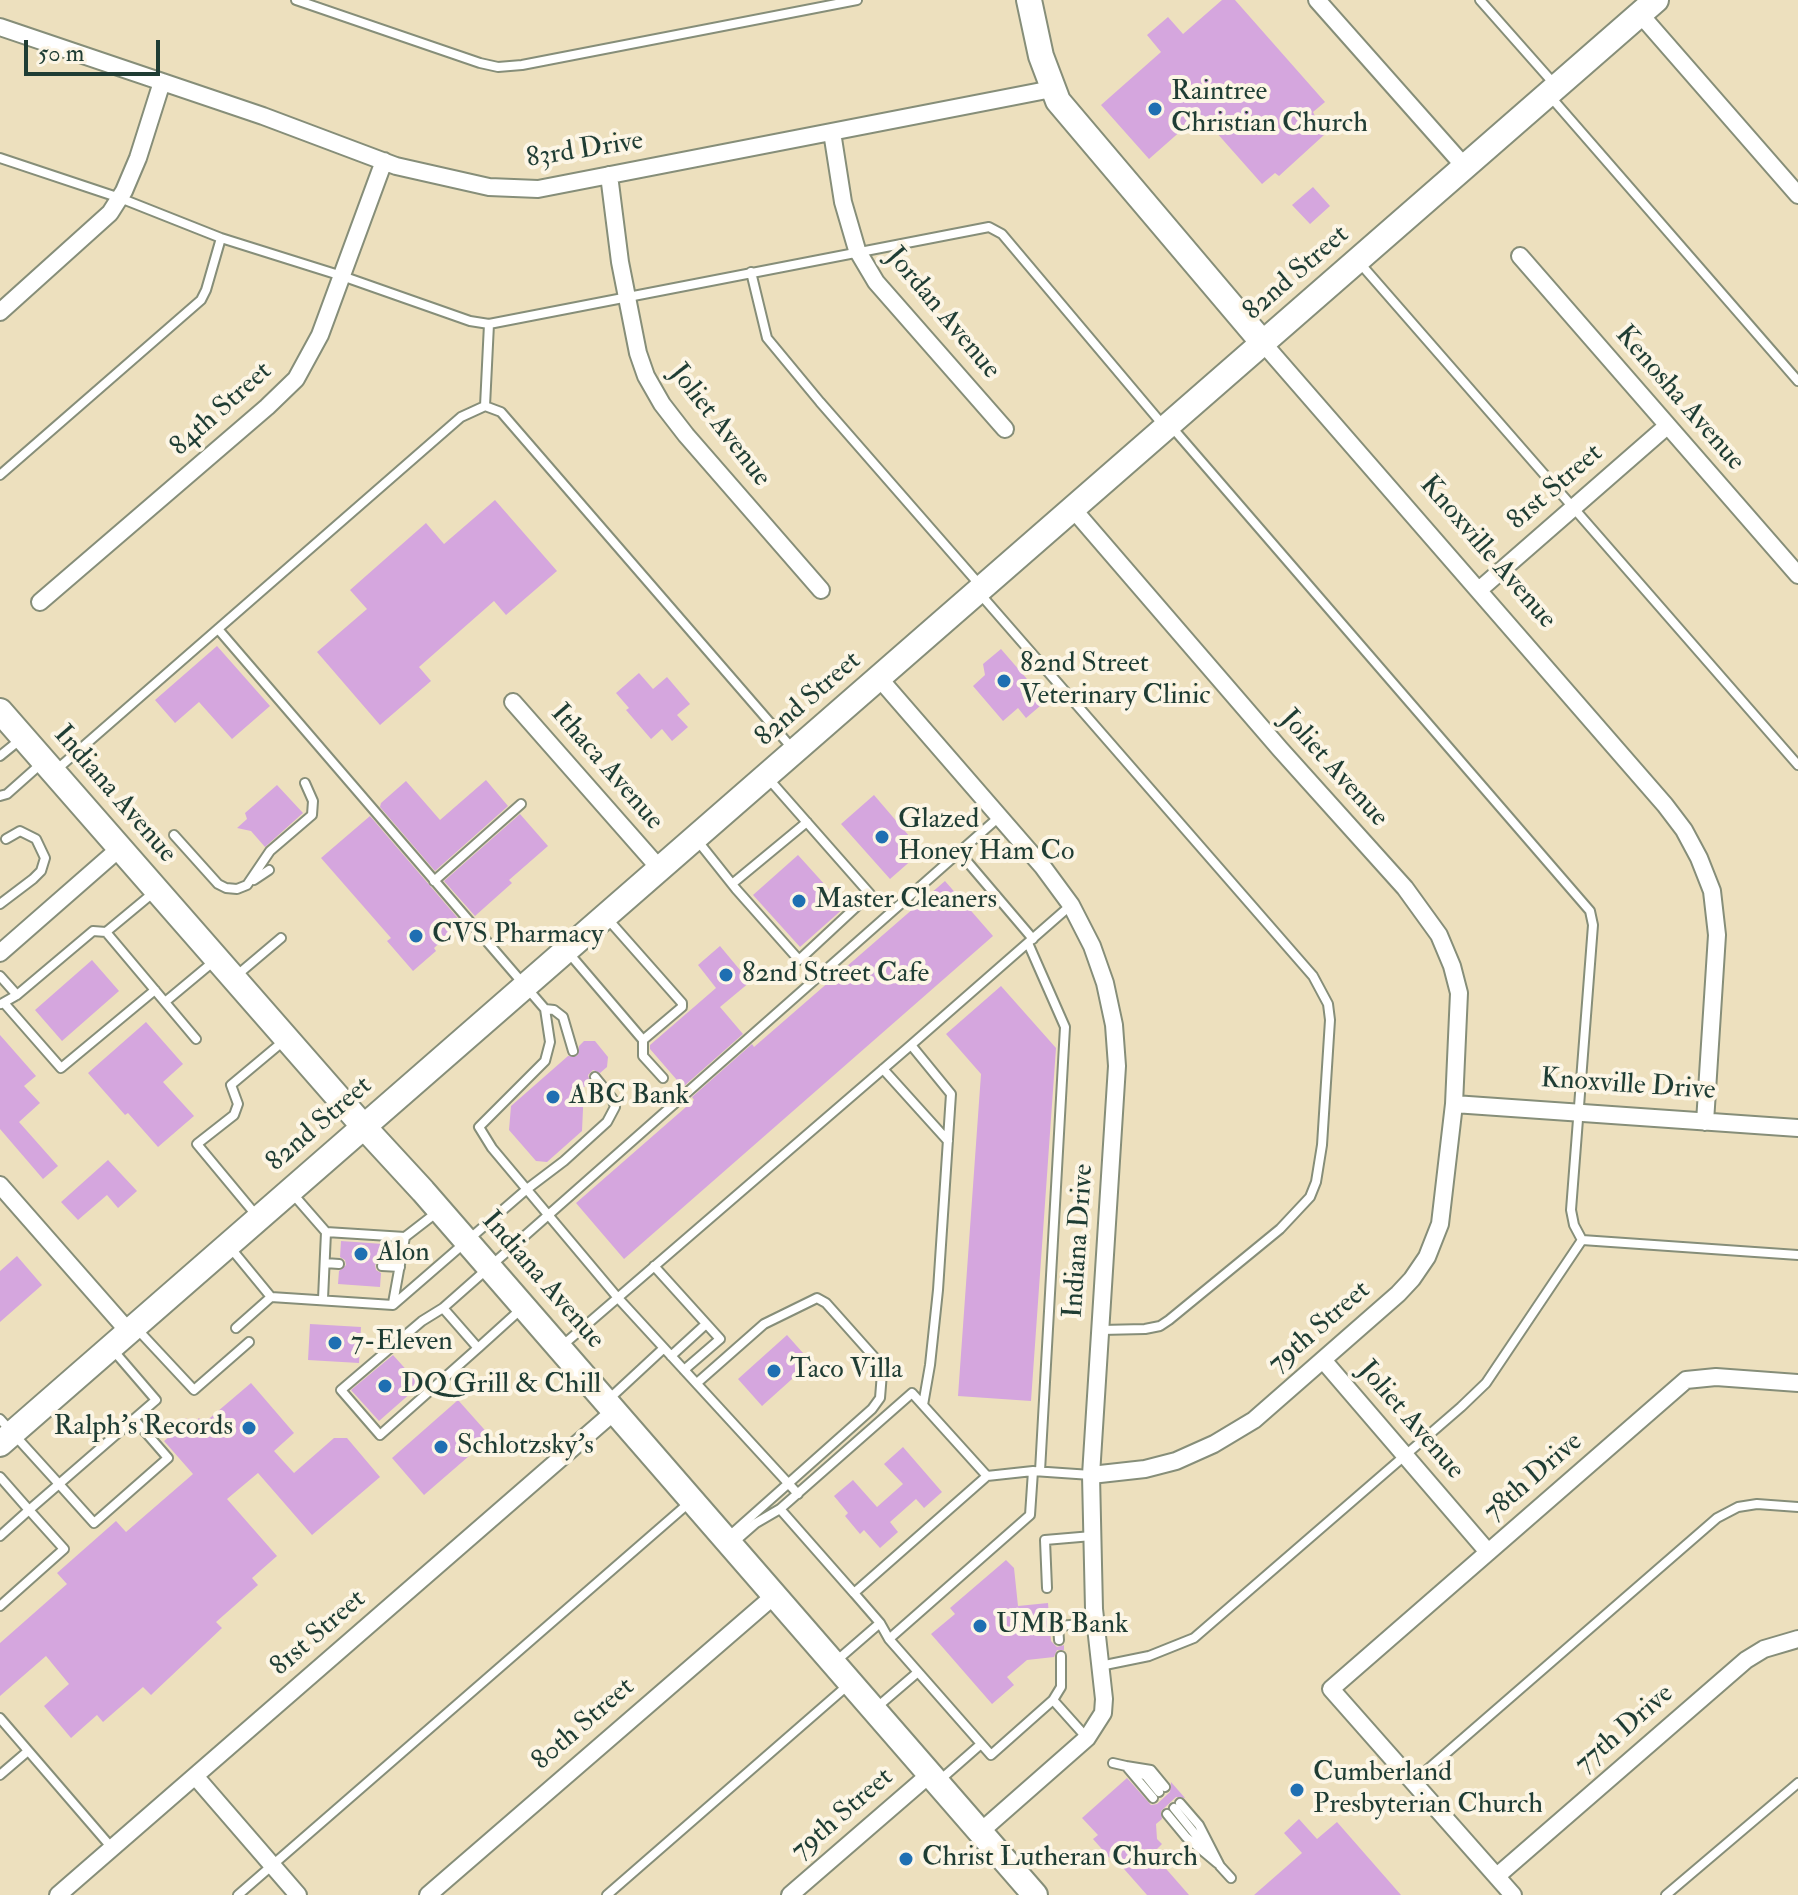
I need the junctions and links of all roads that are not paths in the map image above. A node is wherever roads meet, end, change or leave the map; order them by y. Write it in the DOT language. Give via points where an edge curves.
graph roads {
  1 [pos="296,0"];
  2 [pos="857,0"];
  3 [pos="1029,0"];
  4 [pos="1317,0"];
  5 [pos="1480,0"];
  6 [pos="1648,7"];
  7 [pos="0,27"];
  8 [pos="162,82"];
  9 [pos="1052,89"];
  10 [pos="1552,91"];
  11 [pos="832,132"];
  12 [pos="0,158"];
  13 [pos="384,161"];
  14 [pos="1465,167"];
  15 [pos="609,175"];
  16 [pos="1798,195"];
  17 [pos="120,198"];
  18 [pos="221,238"];
  19 [pos="857,250"];
  20 [pos="1520,256"];
  21 [pos="1357,261"];
  22 [pos="751,272"];
  23 [pos="342,276"];
  24 [pos="627,296"];
  25 [pos="0,312"];
  26 [pos="489,324"];
  27 [pos="1263,343"];
  28 [pos="1798,381"];
  29 [pos="485,406"];
  30 [pos="1168,426"];
  31 [pos="1667,426"];
  32 [pos="1005,429"];
  33 [pos="0,475"];
  34 [pos="1574,507"];
  35 [pos="1073,509"];
  36 [pos="1798,575"];
  37 [pos="821,590"];
  38 [pos="980,590"];
  39 [pos="1479,590"];
  40 [pos="40,602"];
  41 [pos="218,629"];
  42 [pos="879,678"];
  43 [pos="513,702"];
  44 [pos="1,712"];
  45 [pos="23,737"];
  46 [pos="795,751"];
  47 [pos="0,756"];
  48 [pos="1798,765"];
  49 [pos="49,767"];
  50 [pos="767,776"];
  51 [pos="305,783"];
  52 [pos="0,796"];
  53 [pos="521,804"];
  54 [pos="999,816"];
  55 [pos="807,822"];
  56 [pos="174,835"];
  57 [pos="696,838"];
  58 [pos="6,839"];
  59 [pos="120,848"];
  60 [pos="959,852"];
  61 [pos="660,869"];
  62 [pos="269,870"];
  63 [pos="434,881"];
  64 [pos="732,884"];
  65 [pos="247,885"];
  66 [pos="157,890"];
  67 [pos="0,904"];
  68 [pos="1071,905"];
  69 [pos="606,917"];
  70 [pos="106,932"];
  71 [pos="281,938"];
  72 [pos="1030,941"];
  73 [pos="567,950"];
  74 [pos="0,953"];
  75 [pos="217,959"];
  76 [pos="0,976"];
  77 [pos="234,978"];
  78 [pos="526,986"];
  79 [pos="155,990"];
  80 [pos="17,995"];
  81 [pos="165,1002"];
  82 [pos="2,1004"];
  83 [pos="545,1009"];
  84 [pos="286,1038"];
  85 [pos="196,1039"];
  86 [pos="643,1040"];
  87 [pos="911,1045"];
  88 [pos="573,1051"];
  89 [pos="883,1069"];
  90 [pos="595,1077"];
  91 [pos="663,1078"];
  92 [pos="1454,1104"];
  93 [pos="1579,1113"];
  94 [pos="1705,1122"];
  95 [pos="364,1127"];
  96 [pos="1798,1128"];
  97 [pos="948,1141"];
  98 [pos="0,1185"];
  99 [pos="527,1189"];
  100 [pos="291,1191"];
  101 [pos="440,1210"];
  102 [pos="546,1214"];
  103 [pos="259,1219"];
  104 [pos="326,1232"];
  105 [pos="405,1237"];
  106 [pos="466,1240"];
  107 [pos="1582,1240"];
  108 [pos="228,1245"];
  109 [pos="1798,1255"];
  110 [pos="325,1263"];
  111 [pos="339,1264"];
  112 [pos="488,1265"];
  113 [pos="382,1266"];
  114 [pos="654,1266"];
  115 [pos="400,1267"];
  116 [pos="271,1297"];
  117 [pos="618,1298"];
  118 [pos="323,1299"];
  119 [pos="393,1305"];
  120 [pos="524,1306"];
  121 [pos="443,1308"];
  122 [pos="706,1324"];
  123 [pos="236,1328"];
  124 [pos="1100,1330"];
  125 [pos="125,1335"];
  126 [pos="249,1342"];
  127 [pos="478,1348"];
  128 [pos="560,1348"];
  129 [pos="668,1352"];
  130 [pos="1323,1360"];
  131 [pos="684,1370"];
  132 [pos="697,1383"];
  133 [pos="1798,1383"];
  134 [pos="923,1405"];
  135 [pos="611,1406"];
  136 [pos="135,1420"];
  137 [pos="4,1432"];
  138 [pos="1405,1456"];
  139 [pos="1037,1471"];
  140 [pos="1091,1475"];
  141 [pos="987,1476"];
  142 [pos="0,1477"];
  143 [pos="787,1483"];
  144 [pos="59,1484"];
  145 [pos="798,1494"];
  146 [pos="692,1500"];
  147 [pos="1798,1507"];
  148 [pos="780,1509"];
  149 [pos="29,1510"];
  150 [pos="0,1536"];
  151 [pos="1092,1536"];
  152 [pos="729,1542"];
  153 [pos="1488,1552"];
  154 [pos="1047,1588"];
  155 [pos="854,1593"];
  156 [pos="775,1595"];
  157 [pos="0,1606"];
  158 [pos="880,1623"];
  159 [pos="1095,1623"];
  160 [pos="889,1639"];
  161 [pos="1798,1639"];
  162 [pos="1059,1640"];
  163 [pos="1061,1656"];
  164 [pos="834,1663"];
  165 [pos="1100,1666"];
  166 [pos="918,1672"];
  167 [pos="851,1683"];
  168 [pos="1053,1700"];
  169 [pos="874,1709"];
  170 [pos="0,1718"];
  171 [pos="1087,1738"];
  172 [pos="981,1744"];
  173 [pos="28,1751"];
  174 [pos="1113,1763"];
  175 [pos="1126,1766"];
  176 [pos="0,1775"];
  177 [pos="195,1776"];
  178 [pos="933,1778"];
  179 [pos="1413,1782"];
  180 [pos="1798,1783"];
  181 [pos="980,1832"];
  182 [pos="112,1848"];
  183 [pos="272,1865"];
  184 [pos="1220,1866"];
  185 [pos="1497,1876"];
  186 [pos="1231,1878"];
  187 [pos="58,1895"];
  188 [pos="238,1895"];
  189 [pos="298,1895"];
  190 [pos="428,1895"];
  191 [pos="607,1895"];
  192 [pos="790,1895"];
  193 [pos="1035,1895"];
  194 [pos="1513,1895"];
  195 [pos="1666,1895"];
  1 -- 2 [label="lane" via="498,67"];
  3 -- 9 [label="main road"];
  4 -- 14 [label="street"];
  5 -- 10 [label="lane"];
  6 -- 10 [label="main road, 82nd Street"];
  6 -- 16 [label="street"];
  7 -- 8 [label="street, 83rd Drive"];
  8 -- 13 [label="street, 83rd Drive"];
  8 -- 17 [label="street"];
  9 -- 11 [label="street, 83rd Drive"];
  9 -- 27 [label="main road, Knoxville Avenue" via="1078,127"];
  10 -- 14 [label="main road, 82nd Street"];
  10 -- 28 [label="lane"];
  11 -- 15 [label="street, 83rd Drive"];
  11 -- 19 [label="street, Jordan Avenue"];
  12 -- 17 [label="lane"];
  13 -- 15 [label="street, 83rd Drive" via="489,187 538,189"];
  13 -- 23 [label="street, 84th Street"];
  14 -- 21 [label="main road, 82nd Street"];
  15 -- 24 [label="street, Joliet Avenue"];
  17 -- 18 [label="lane"];
  17 -- 25 [label="street" via="88,236"];
  18 -- 23 [label="lane"];
  18 -- 33 [label="lane" via="201,300"];
  19 -- 22 [label="lane"];
  19 -- 30 [label="lane" via="996,229"];
  19 -- 32 [label="street, Jordan Avenue" via="876,282"];
  20 -- 31 [label="street, Kenosha Avenue"];
  21 -- 27 [label="main road, 82nd Street"];
  21 -- 34 [label="lane"];
  22 -- 24 [label="lane"];
  22 -- 38 [label="lane" via="767,338"];
  23 -- 26 [label="lane"];
  23 -- 40 [label="street, 84th Street" via="296,379"];
  24 -- 26 [label="lane"];
  24 -- 37 [label="street, Joliet Avenue" via="646,376 662,404"];
  26 -- 29 [label="lane"];
  27 -- 30 [label="main road, 82nd Street"];
  27 -- 39 [label="street, Knoxville Avenue"];
  29 -- 41 [label="lane" via="461,417"];
  29 -- 46 [label="lane" via="501,412"];
  30 -- 35 [label="main road, 82nd Street"];
  30 -- 93 [label="lane" via="1590,911"];
  31 -- 34 [label="street, 81st Street"];
  31 -- 36 [label="street, Kenosha Avenue"];
  34 -- 39 [label="street, 81st Street"];
  34 -- 48 [label="lane"];
  35 -- 38 [label="main road, 82nd Street"];
  35 -- 92 [label="street, Joliet Avenue" via="1405,888 1439,935 1459,993"];
  38 -- 42 [label="main road, 82nd Street"];
  38 -- 124 [label="lane" via="1313,976 1328,1004 1322,1145 1310,1197 1280,1229 1160,1326"];
  39 -- 94 [label="street, Knoxville Avenue" via="1665,805 1699,858 1712,891 1717,935"];
  41 -- 49 [label="lane"];
  41 -- 63 [label="lane"];
  42 -- 46 [label="main road, 82nd Street"];
  42 -- 54 [label="street, Indiana Drive"];
  43 -- 61 [label="street, Ithaca Avenue"];
  44 -- 45 [label="main road, Indiana Avenue"];
  45 -- 47 [label="lane"];
  45 -- 49 [label="main road, Indiana Avenue"];
  46 -- 50 [label="main road, 82nd Street"];
  49 -- 52 [label="lane"];
  49 -- 59 [label="main road, Indiana Avenue"];
  50 -- 55 [label="lane"];
  50 -- 57 [label="main road, 82nd Street"];
  51 -- 65 [label="lane" via="312,815 270,851"];
  53 -- 63 [label="lane"];
  54 -- 60 [label="lane"];
  54 -- 68 [label="street, Indiana Drive"];
  55 -- 64 [label="lane"];
  55 -- 64 [label="lane" via="870,894 799,960"];
  56 -- 65 [label="lane" via="218,884 237,889"];
  57 -- 61 [label="main road, 82nd Street"];
  57 -- 64 [label="lane"];
  58 -- 67 [label="lane" via="20,831 36,839 45,858 41,871"];
  59 -- 66 [label="main road, Indiana Avenue"];
  59 -- 74 [label="street"];
  60 -- 72 [label="lane"];
  60 -- 102 [label="lane"];
  61 -- 69 [label="main road, 82nd Street"];
  62 -- 65 [label="lane"];
  63 -- 78 [label="lane"];
  66 -- 70 [label="lane"];
  66 -- 75 [label="main road, Indiana Avenue"];
  68 -- 72 [label="lane"];
  68 -- 124 [label="street, Indiana Drive" via="1105,983 1117,1066"];
  69 -- 73 [label="main road, 82nd Street"];
  69 -- 86 [label="lane" via="682,1003"];
  70 -- 79 [label="lane"];
  70 -- 80 [label="lane" via="93,931"];
  71 -- 77 [label="lane"];
  72 -- 87 [label="lane"];
  72 -- 139 [label="lane" via="1065,1027"];
  73 -- 78 [label="main road, 82nd Street"];
  73 -- 86 [label="lane"];
  75 -- 77 [label="main road, Indiana Avenue"];
  75 -- 81 [label="lane"];
  76 -- 80 [label="lane"];
  77 -- 84 [label="main road, Indiana Avenue"];
  78 -- 83 [label="lane"];
  78 -- 95 [label="main road, 82nd Street"];
  79 -- 81 [label="lane"];
  79 -- 82 [label="lane" via="61,1068"];
  80 -- 82 [label="lane"];
  81 -- 85 [label="lane"];
  83 -- 88 [label="lane" via="563,1017"];
  83 -- 99 [label="lane" via="550,1042 545,1061 479,1127"];
  84 -- 95 [label="main road, Indiana Avenue"];
  84 -- 103 [label="lane" via="231,1085 237,1110 197,1144"];
  86 -- 91 [label="lane" via="643,1056"];
  87 -- 89 [label="lane"];
  87 -- 97 [label="lane" via="951,1094"];
  89 -- 97 [label="lane"];
  89 -- 114 [label="lane"];
  90 -- 99 [label="lane" via="612,1098 612,1114"];
  92 -- 93 [label="street, Knoxville Drive"];
  92 -- 130 [label="street, 79th Street" via="1440,1224 1427,1257 1398,1294"];
  93 -- 94 [label="street, Knoxville Drive"];
  93 -- 107 [label="lane" via="1571,1210"];
  94 -- 96 [label="street, Knoxville Drive"];
  95 -- 100 [label="main road, 82nd Street"];
  95 -- 101 [label="main road, Indiana Avenue"];
  97 -- 134 [label="lane"];
  98 -- 125 [label="street"];
  99 -- 102 [label="lane"];
  99 -- 106 [label="lane"];
  100 -- 103 [label="main road, 82nd Street"];
  100 -- 104 [label="lane"];
  101 -- 105 [label="lane"];
  101 -- 106 [label="main road, Indiana Avenue"];
  102 -- 112 [label="lane"];
  102 -- 117 [label="lane"];
  103 -- 108 [label="main road, 82nd Street"];
  104 -- 105 [label="lane"];
  104 -- 110 [label="lane"];
  105 -- 115 [label="lane"];
  106 -- 112 [label="main road, Indiana Avenue"];
  106 -- 119 [label="lane"];
  107 -- 109 [label="lane"];
  107 -- 138 [label="lane" via="1486,1383"];
  108 -- 116 [label="lane"];
  108 -- 125 [label="main road, 82nd Street"];
  110 -- 111 [label="lane"];
  110 -- 118 [label="lane"];
  112 -- 120 [label="main road, Indiana Avenue"];
  112 -- 121 [label="lane"];
  113 -- 115 [label="lane"];
  114 -- 117 [label="lane"];
  114 -- 122 [label="lane"];
  115 -- 119 [label="lane"];
  116 -- 118 [label="lane"];
  116 -- 123 [label="lane"];
  117 -- 128 [label="lane"];
  117 -- 129 [label="lane"];
  118 -- 119 [label="lane"];
  120 -- 127 [label="lane"];
  120 -- 128 [label="main road, Indiana Avenue"];
  121 -- 127 [label="lane"];
  121 -- 127 [label="lane" via="341,1390 380,1435"];
  122 -- 129 [label="lane"];
  122 -- 131 [label="lane" via="720,1339"];
  124 -- 140 [label="street, Indiana Drive"];
  125 -- 126 [label="lane" via="194,1390"];
  125 -- 136 [label="lane" via="156,1400"];
  125 -- 137 [label="main road, 82nd Street"];
  128 -- 135 [label="main road, Indiana Avenue"];
  129 -- 131 [label="lane"];
  129 -- 135 [label="lane"];
  130 -- 138 [label="street, Joliet Avenue"];
  130 -- 140 [label="street, 79th Street" via="1254,1420 1214,1444 1145,1469"];
  131 -- 132 [label="lane"];
  132 -- 143 [label="lane"];
  132 -- 143 [label="lane" via="764,1324 817,1298 826,1303 875,1358 883,1386 872,1409"];
  133 -- 153 [label="street, 78th Drive" via="1686,1380"];
  134 -- 141 [label="lane"];
  134 -- 145 [label="lane" via="912,1393"];
  135 -- 146 [label="main road, Indiana Avenue"];
  135 -- 177 [label="street, 81st Street"];
  136 -- 144 [label="lane"];
  136 -- 144 [label="lane" via="168,1458 94,1523"];
  137 -- 144 [label="lane"];
  138 -- 153 [label="street, Joliet Avenue"];
  138 -- 165 [label="lane" via="1194,1638 1149,1656"];
  139 -- 140 [label="lane"];
  139 -- 141 [label="lane"];
  139 -- 160 [label="lane" via="1030,1515"];
  140 -- 151 [label="street, Indiana Drive"];
  141 -- 155 [label="lane"];
  142 -- 149 [label="lane"];
  143 -- 145 [label="lane"];
  143 -- 152 [label="lane"];
  144 -- 149 [label="lane"];
  145 -- 148 [label="lane"];
  146 -- 152 [label="main road, Indiana Avenue"];
  146 -- 183 [label="lane"];
  147 -- 179 [label="lane" via="1757,1504 1717,1518"];
  148 -- 152 [label="lane"];
  148 -- 155 [label="lane"];
  149 -- 150 [label="lane"];
  149 -- 157 [label="lane" via="64,1549"];
  151 -- 154 [label="lane" via="1045,1540"];
  151 -- 159 [label="street, Indiana Drive"];
  152 -- 156 [label="main road, Indiana Avenue"];
  153 -- 179 [label="street, 78th Drive" via="1331,1689"];
  155 -- 158 [label="lane"];
  156 -- 164 [label="main road, Indiana Avenue"];
  156 -- 190 [label="street, 80th Street"];
  158 -- 160 [label="lane"];
  158 -- 164 [label="lane"];
  159 -- 162 [label="lane" via="1058,1626"];
  159 -- 165 [label="street, Indiana Drive"];
  160 -- 166 [label="lane"];
  161 -- 185 [label="street, 77th Drive" via="1746,1660"];
  163 -- 168 [label="lane" via="1061,1687"];
  164 -- 167 [label="main road, Indiana Avenue"];
  165 -- 171 [label="street, Indiana Drive" via="1103,1713"];
  166 -- 169 [label="lane"];
  166 -- 172 [label="lane"];
  167 -- 169 [label="main road, Indiana Avenue"];
  167 -- 191 [label="lane"];
  168 -- 171 [label="lane"];
  168 -- 172 [label="lane" via="991,1755"];
  169 -- 178 [label="main road, Indiana Avenue"];
  170 -- 173 [label="lane"];
  171 -- 181 [label="street, Indiana Drive"];
  172 -- 178 [label="lane"];
  173 -- 176 [label="lane"];
  173 -- 182 [label="lane"];
  174 -- 175 [label="lane"];
  175 -- 175 [label="lane" via="1151,1770 1159,1793"];
  177 -- 182 [label="street, 81st Street"];
  177 -- 183 [label="street"];
  178 -- 181 [label="main road, Indiana Avenue"];
  178 -- 192 [label="street, 79th Street"];
  179 -- 185 [label="street"];
  180 -- 195 [label="lane"];
  181 -- 193 [label="main road, Indiana Avenue"];
  182 -- 187 [label="street, 81st Street"];
  183 -- 188 [label="lane"];
  183 -- 189 [label="street"];
  184 -- 184 [label="lane" via="1199,1825 1174,1809 1186,1837"];
  184 -- 186 [label="lane"];
  185 -- 194 [label="street"];
}
